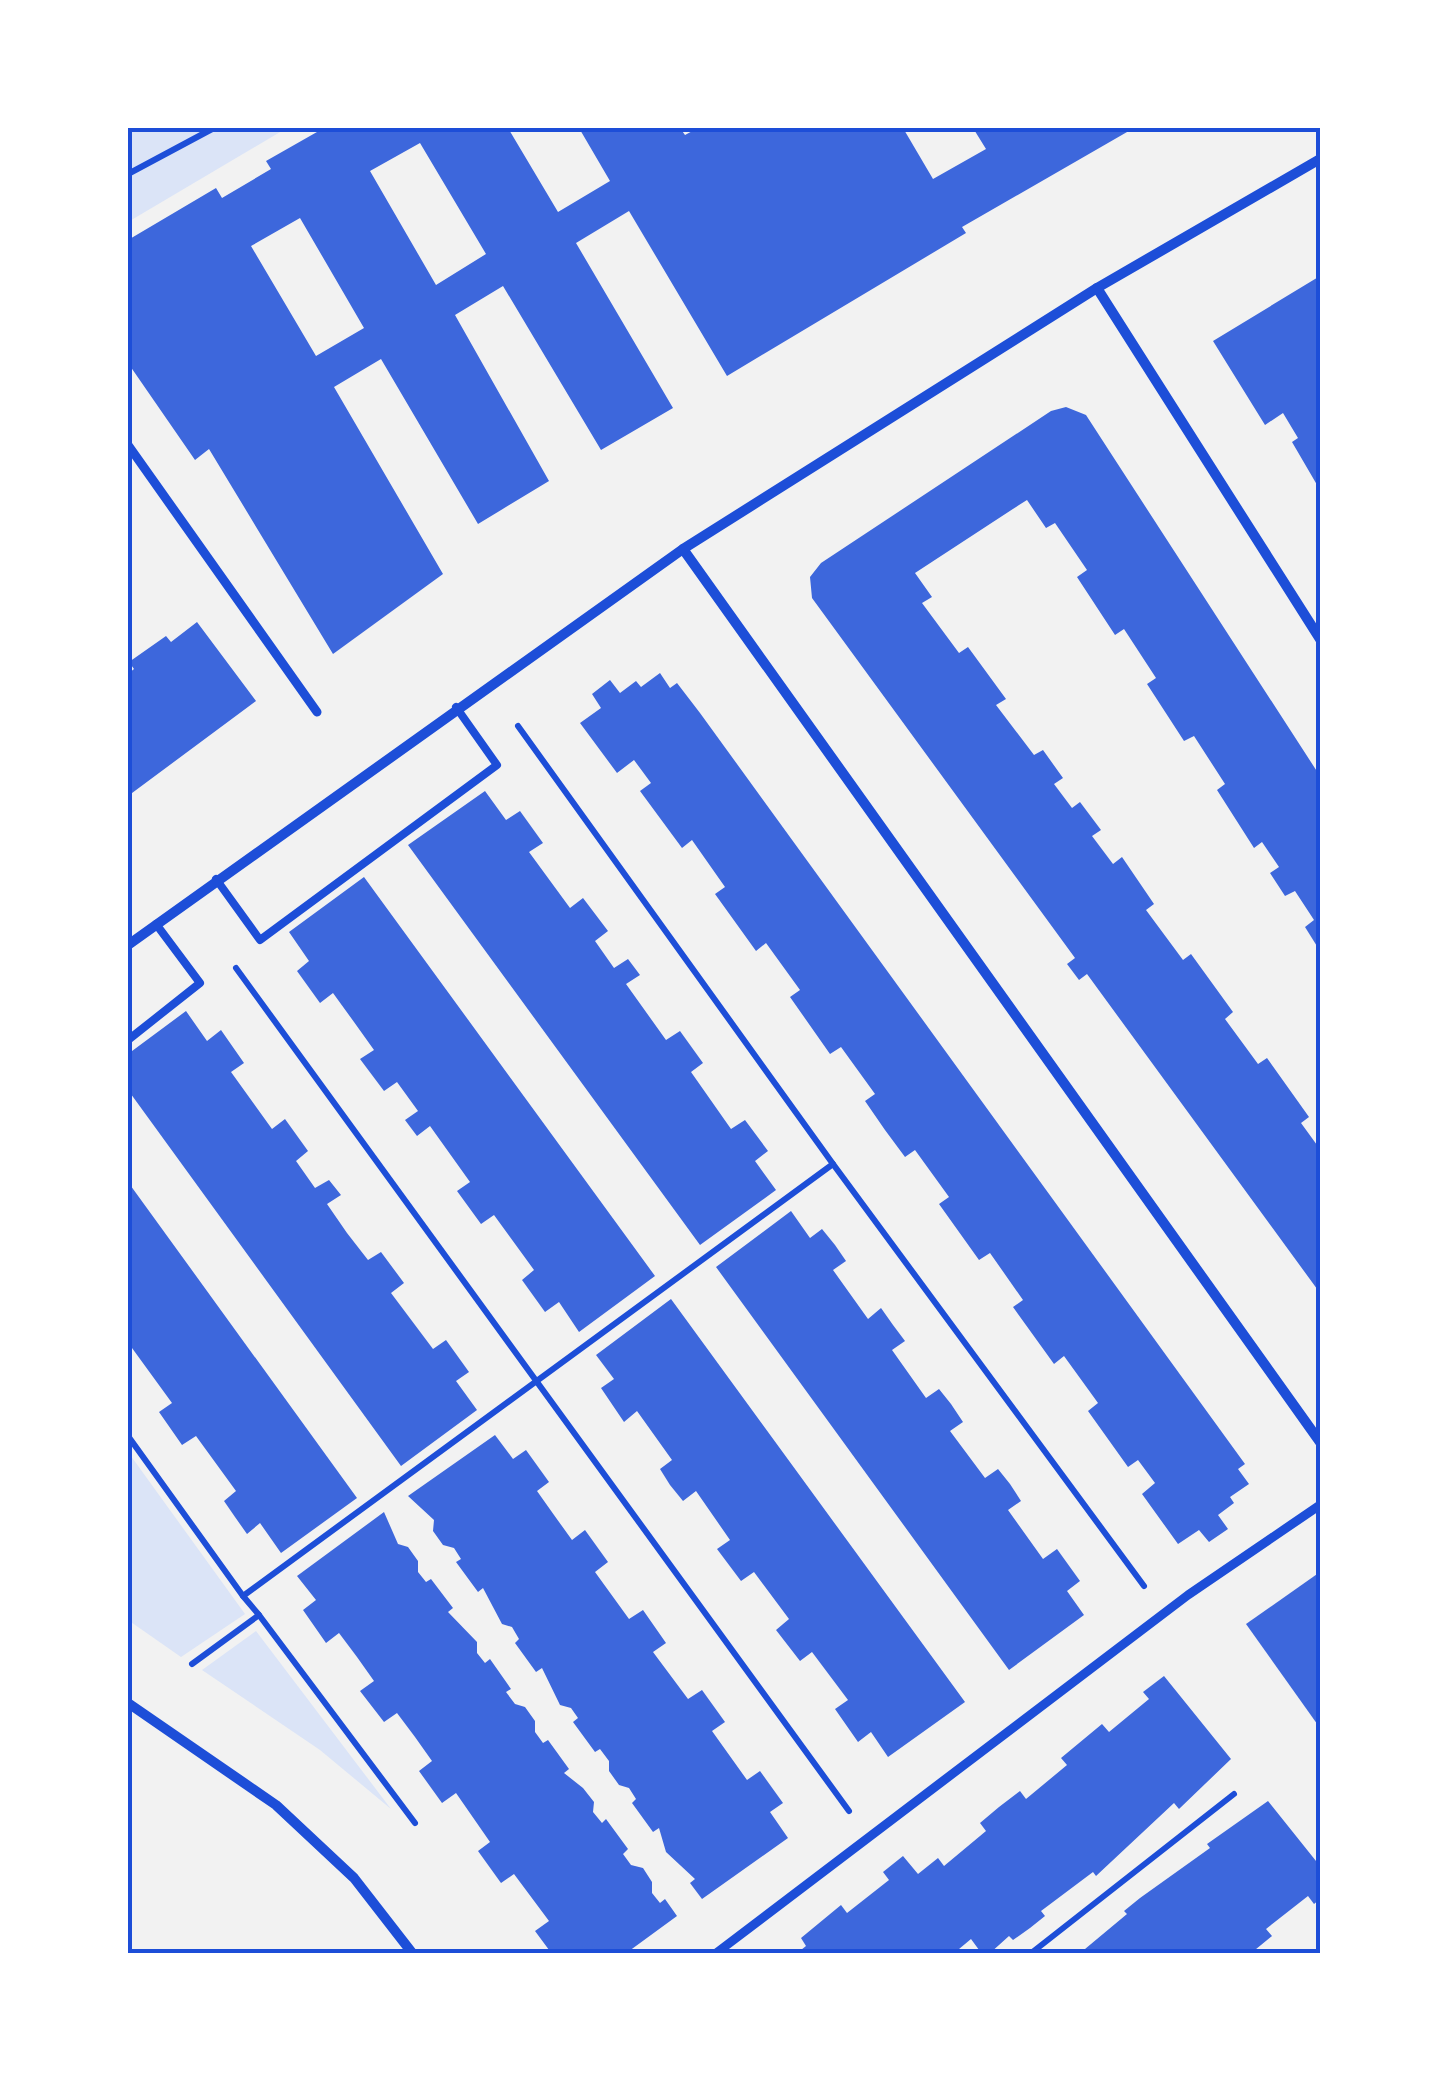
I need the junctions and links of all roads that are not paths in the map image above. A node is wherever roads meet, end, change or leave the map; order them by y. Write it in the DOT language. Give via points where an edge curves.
graph roads {
  1 [pos="1320,159"];
  2 [pos="1096,288"];
  3 [pos="128,445"];
  4 [pos="683,549"];
  5 [pos="1320,639"];
  6 [pos="456,706"];
  7 [pos="316,712"];
  8 [pos="216,879"];
  9 [pos="156,924"];
  10 [pos="128,945"];
  11 [pos="128,1040"];
  12 [pos="1320,1442"];
  13 [pos="1320,1505"];
  14 [pos="128,1703"];
  15 [pos="413,1954"];
  16 [pos="715,1954"];
  1 -- 2 [label="street"];
  2 -- 4 [label="street"];
  2 -- 5 [label="street"];
  3 -- 7 [label="street"];
  4 -- 6 [label="street"];
  4 -- 12 [label="street"];
  6 -- 8 [label="street"];
  6 -- 8 [label="lane" via="497,765 260,940"];
  8 -- 9 [label="street"];
  9 -- 10 [label="street"];
  9 -- 11 [label="lane" via="200,983"];
  13 -- 16 [label="street" via="1164,1613"];
  14 -- 15 [label="street" via="276,1805 354,1878"];
}
